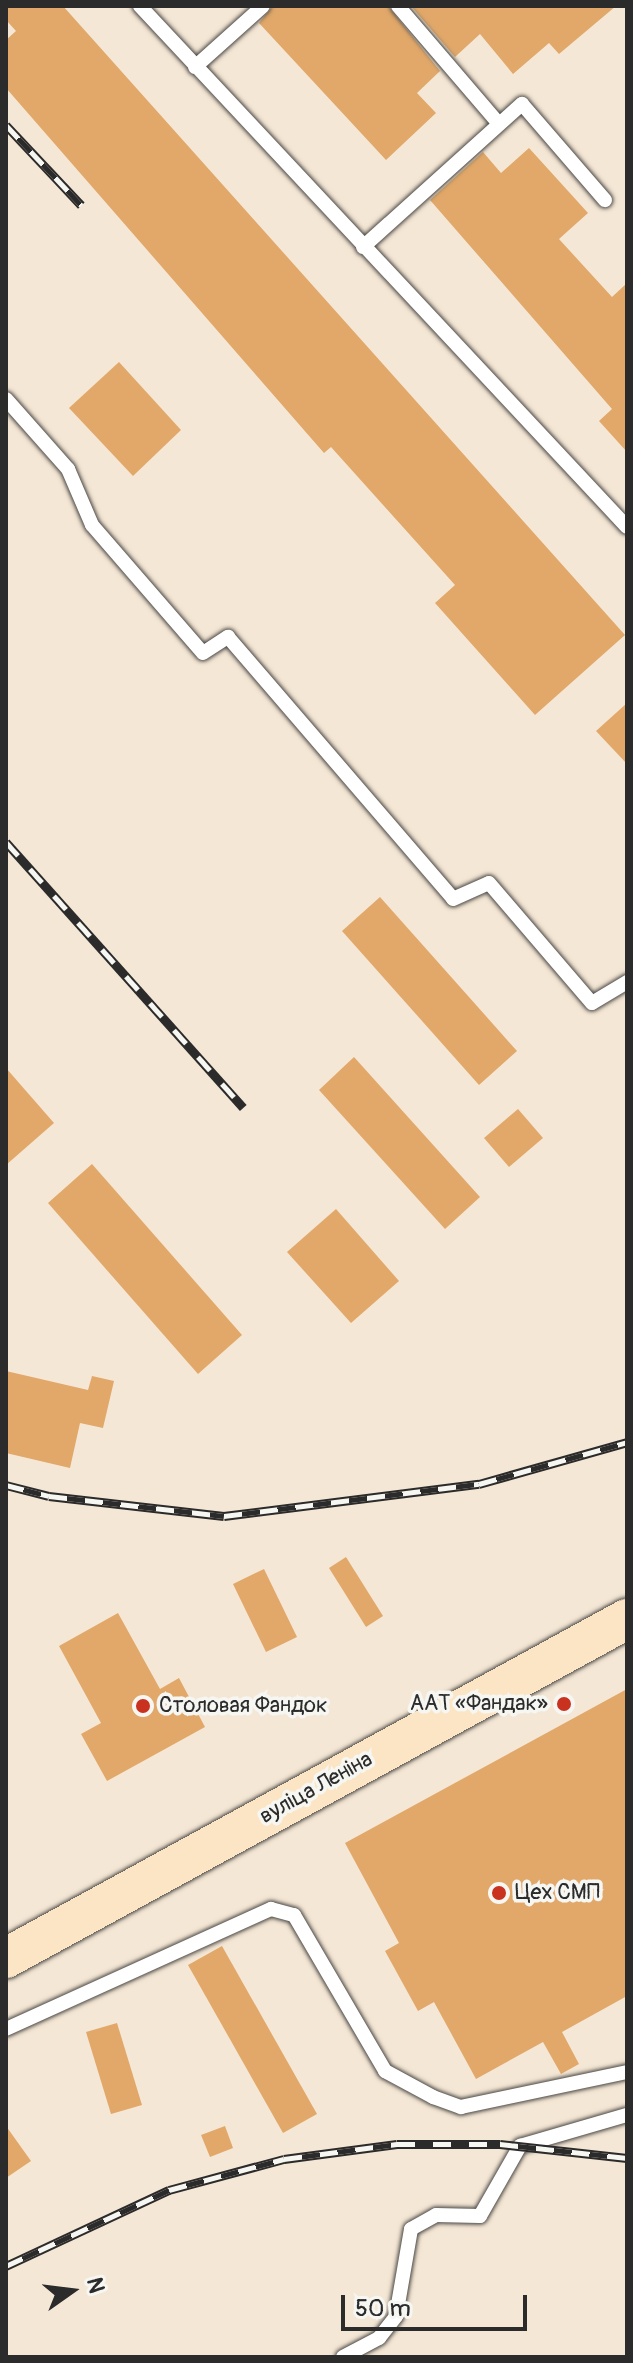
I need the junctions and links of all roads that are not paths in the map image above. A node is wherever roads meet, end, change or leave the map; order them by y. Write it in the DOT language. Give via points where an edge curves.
graph roads {
  1 [pos="140,6"];
  2 [pos="263,6"];
  3 [pos="398,6"];
  4 [pos="195,67"];
  5 [pos="499,124"];
  6 [pos="605,200"];
  7 [pos="363,247"];
  8 [pos="6,399"];
  9 [pos="627,527"];
  10 [pos="627,982"];
  11 [pos="627,1619"];
  12 [pos="6,1958"];
  13 [pos="6,2029"];
  14 [pos="627,2072"];
  15 [pos="627,2115"];
  16 [pos="343,2357"];
  1 -- 4 [label="lane"];
  2 -- 4 [label="lane"];
  3 -- 5 [label="lane"];
  4 -- 7 [label="lane"];
  5 -- 6 [label="lane" via="522,104"];
  5 -- 7 [label="lane"];
  7 -- 9 [label="lane"];
  8 -- 10 [label="lane" via="68,469 92,525 203,653 228,637 453,899 489,883 592,1003"];
  11 -- 12 [label="main road, вуліца Леніна"];
  13 -- 14 [label="lane" via="271,1909 294,1915 385,2071 433,2097 461,2107"];
  15 -- 16 [label="lane" via="520,2146 480,2216 436,2215 411,2229 396,2316 379,2338"];
}
